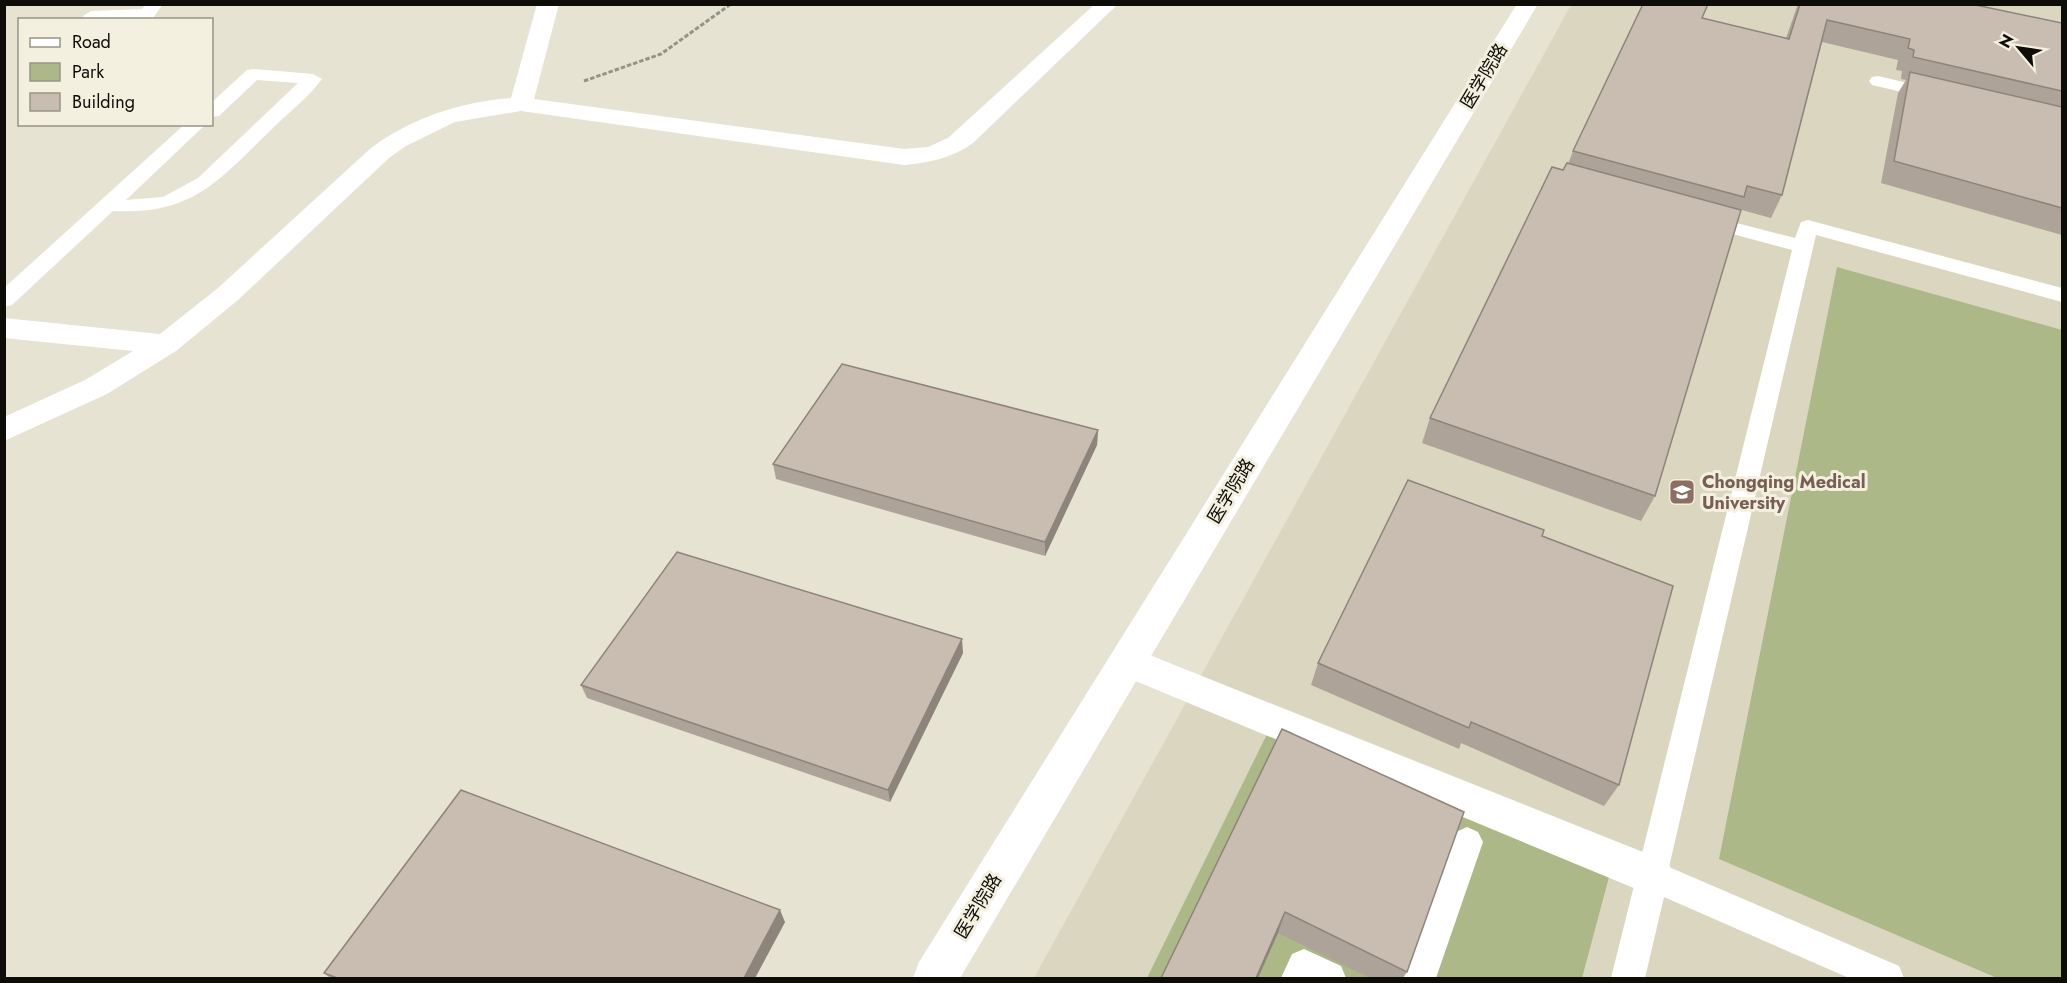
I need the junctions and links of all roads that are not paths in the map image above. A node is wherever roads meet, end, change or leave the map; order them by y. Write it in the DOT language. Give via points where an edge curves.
graph roads {
  1 [pos="155,4"];
  2 [pos="548,4"];
  3 [pos="1108,4"];
  4 [pos="1528,4"];
  5 [pos="94,13"];
  6 [pos="1878,81"];
  7 [pos="1958,100"];
  8 [pos="521,104"];
  9 [pos="213,111"];
  10 [pos="195,126"];
  11 [pos="108,205"];
  12 [pos="1680,214"];
  13 [pos="1803,248"];
  14 [pos="2062,295"];
  15 [pos="4,300"];
  16 [pos="4,328"];
  17 [pos="166,344"];
  18 [pos="4,430"];
  19 [pos="1127,661"];
  20 [pos="1467,842"];
  21 [pos="1653,876"];
  22 [pos="934,978"];
  23 [pos="1298,978"];
  24 [pos="1329,978"];
  25 [pos="1419,978"];
  26 [pos="1628,978"];
  27 [pos="1887,978"];
  1 -- 5 [label="lane" via="147,14"];
  2 -- 8 [label="street"];
  3 -- 8 [label="street" via="964,138 948,150 929,156 904,156"];
  4 -- 19 [label="street, 医学院路"];
  6 -- 7 [label="lane"];
  8 -- 17 [label="street" via="439,117 406,133 228,294"];
  9 -- 11 [label="lane" via="253,74 313,79 187,195 168,204 148,207"];
  10 -- 11 [label="lane"];
  11 -- 15 [label="lane"];
  12 -- 13 [label="lane"];
  13 -- 14 [label="lane" via="1808,226"];
  13 -- 21 [label="lane"];
  16 -- 17 [label="street"];
  17 -- 18 [label="street" via="96,387"];
  19 -- 21 [label="street"];
  19 -- 22 [label="street, 医学院路"];
  20 -- 25 [label="lane"];
  21 -- 26 [label="lane"];
  21 -- 27 [label="lane"];
  23 -- 24 [label="lane" via="1304,966"];
}
